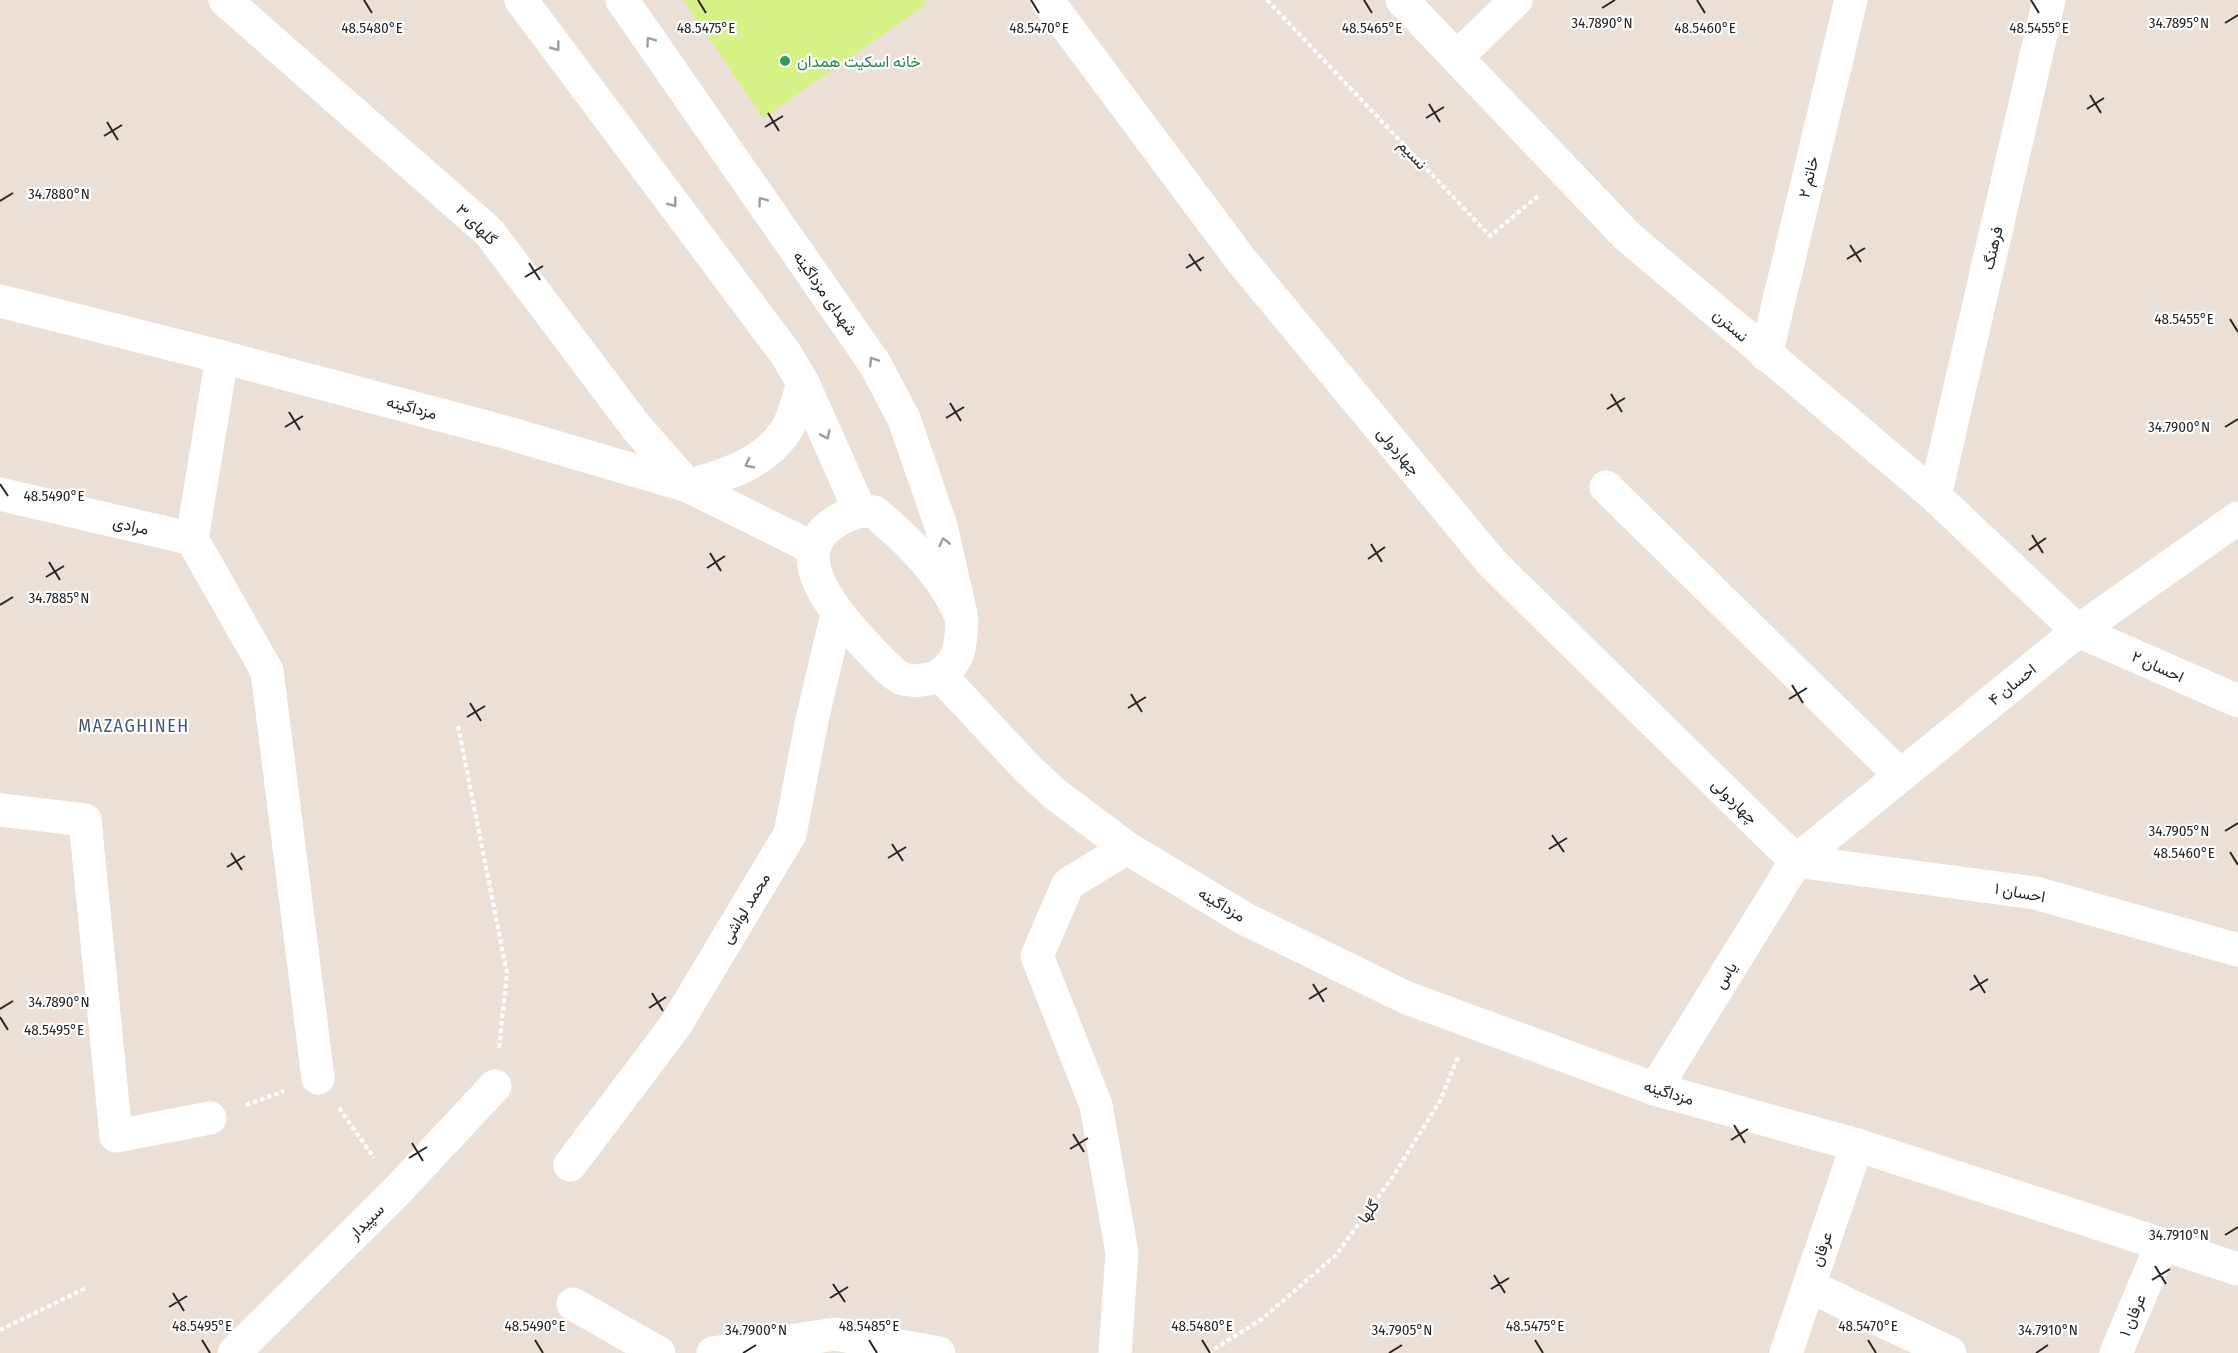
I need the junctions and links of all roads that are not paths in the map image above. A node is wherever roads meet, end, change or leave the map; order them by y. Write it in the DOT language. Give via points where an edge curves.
graph roads {
  1 [pos="225,0"];
  2 [pos="521,0"];
  3 [pos="622,0"];
  4 [pos="1047,0"];
  5 [pos="1402,0"];
  6 [pos="1516,0"];
  7 [pos="1851,0"];
  8 [pos="2049,0"];
  9 [pos="1456,57"];
  10 [pos="0,301"];
  11 [pos="1766,355"];
  12 [pos="222,357"];
  13 [pos="803,383"];
  14 [pos="688,486"];
  15 [pos="1606,487"];
  16 [pos="0,494"];
  17 [pos="1935,496"];
  18 [pos="860,512"];
  19 [pos="2238,518"];
  20 [pos="192,539"];
  21 [pos="813,548"];
  22 [pos="837,614"];
  23 [pos="962,619"];
  24 [pos="2078,631"];
  25 [pos="940,675"];
  26 [pos="2238,701"];
  27 [pos="1900,775"];
  28 [pos="0,810"];
  29 [pos="1127,848"];
  30 [pos="1796,861"];
  31 [pos="2238,950"];
  32 [pos="318,1078"];
  33 [pos="495,1086"];
  34 [pos="1654,1089"];
  35 [pos="210,1118"];
  36 [pos="1857,1145"];
  37 [pos="570,1165"];
  38 [pos="2162,1244"];
  39 [pos="2238,1269"];
  40 [pos="1809,1286"];
  41 [pos="573,1304"];
  42 [pos="234,1353"];
  43 [pos="659,1353"];
  44 [pos="713,1353"];
  45 [pos="939,1353"];
  46 [pos="1115,1353"];
  47 [pos="1786,1353"];
  48 [pos="1950,1353"];
  49 [pos="2116,1353"];
  1 -- 14 [label="street, گلهای ۳" via="489,232 637,428"];
  2 -- 13 [label="street, one-way" via="765,326"];
  23 -- 3 [label="street, شهدای مزداگینه, one-way" via="941,526 908,430 875,364"];
  4 -- 30 [label="street, چهاردولی" via="1241,260 1492,564"];
  5 -- 9 [label="street, نسترن"];
  6 -- 9 [label="street"];
  7 -- 11 [label="street, خاتم ۲"];
  8 -- 17 [label="street, فرهنگ"];
  9 -- 11 [label="street, نسترن" via="1627,236"];
  10 -- 12 [label="street, مزداگینه"];
  11 -- 17 [label="street, نسترن"];
  12 -- 14 [label="street, مزداگینه" via="501,431"];
  12 -- 20 [label="street"];
  13 -- 14 [label="street, one-way" via="786,431 758,459"];
  13 -- 18 [label="street, one-way"];
  14 -- 21 [label="street, مزداگینه"];
  15 -- 27 [label="street"];
  16 -- 20 [label="street, مرادی"];
  17 -- 24 [label="street, نسترن"];
  18 -- 21 [label="street" via="842,517 822,532"];
  18 -- 23 [label="street" via="874,512 910,543"];
  19 -- 24 [label="street, احسان ۴"];
  20 -- 32 [label="street" via="267,671"];
  21 -- 22 [label="street" via="819,583"];
  22 -- 25 [label="street" via="901,678 923,680"];
  22 -- 37 [label="street, محمد لواشی" via="790,834 675,1026"];
  23 -- 25 [label="street, شهدای مزداگینه" via="958,656"];
  24 -- 26 [label="street, احسان ۲"];
  24 -- 27 [label="street, احسان ۴"];
  25 -- 29 [label="street, مزداگینه" via="1055,794"];
  27 -- 30 [label="street, احسان ۴"];
  28 -- 35 [label="street" via="85,820 116,1136"];
  29 -- 34 [label="street, مزداگینه" via="1247,920 1407,998"];
  29 -- 46 [label="street" via="1068,884 1036,956 1096,1105 1122,1253"];
  30 -- 31 [label="street, احسان ۱" via="2035,893"];
  30 -- 34 [label="street, یاس"];
  33 -- 42 [label="street, سپیدار" via="397,1191"];
  34 -- 36 [label="street, مزداگینه"];
  36 -- 38 [label="street, مزداگینه"];
  36 -- 40 [label="street, عرفان"];
  38 -- 39 [label="street, مزداگینه"];
  38 -- 49 [label="street, عرفان ۱"];
  40 -- 47 [label="street, عرفان"];
  40 -- 48 [label="street"];
  41 -- 43 [label="street"];
  44 -- 45 [label="street" via="835,1334"];
}
